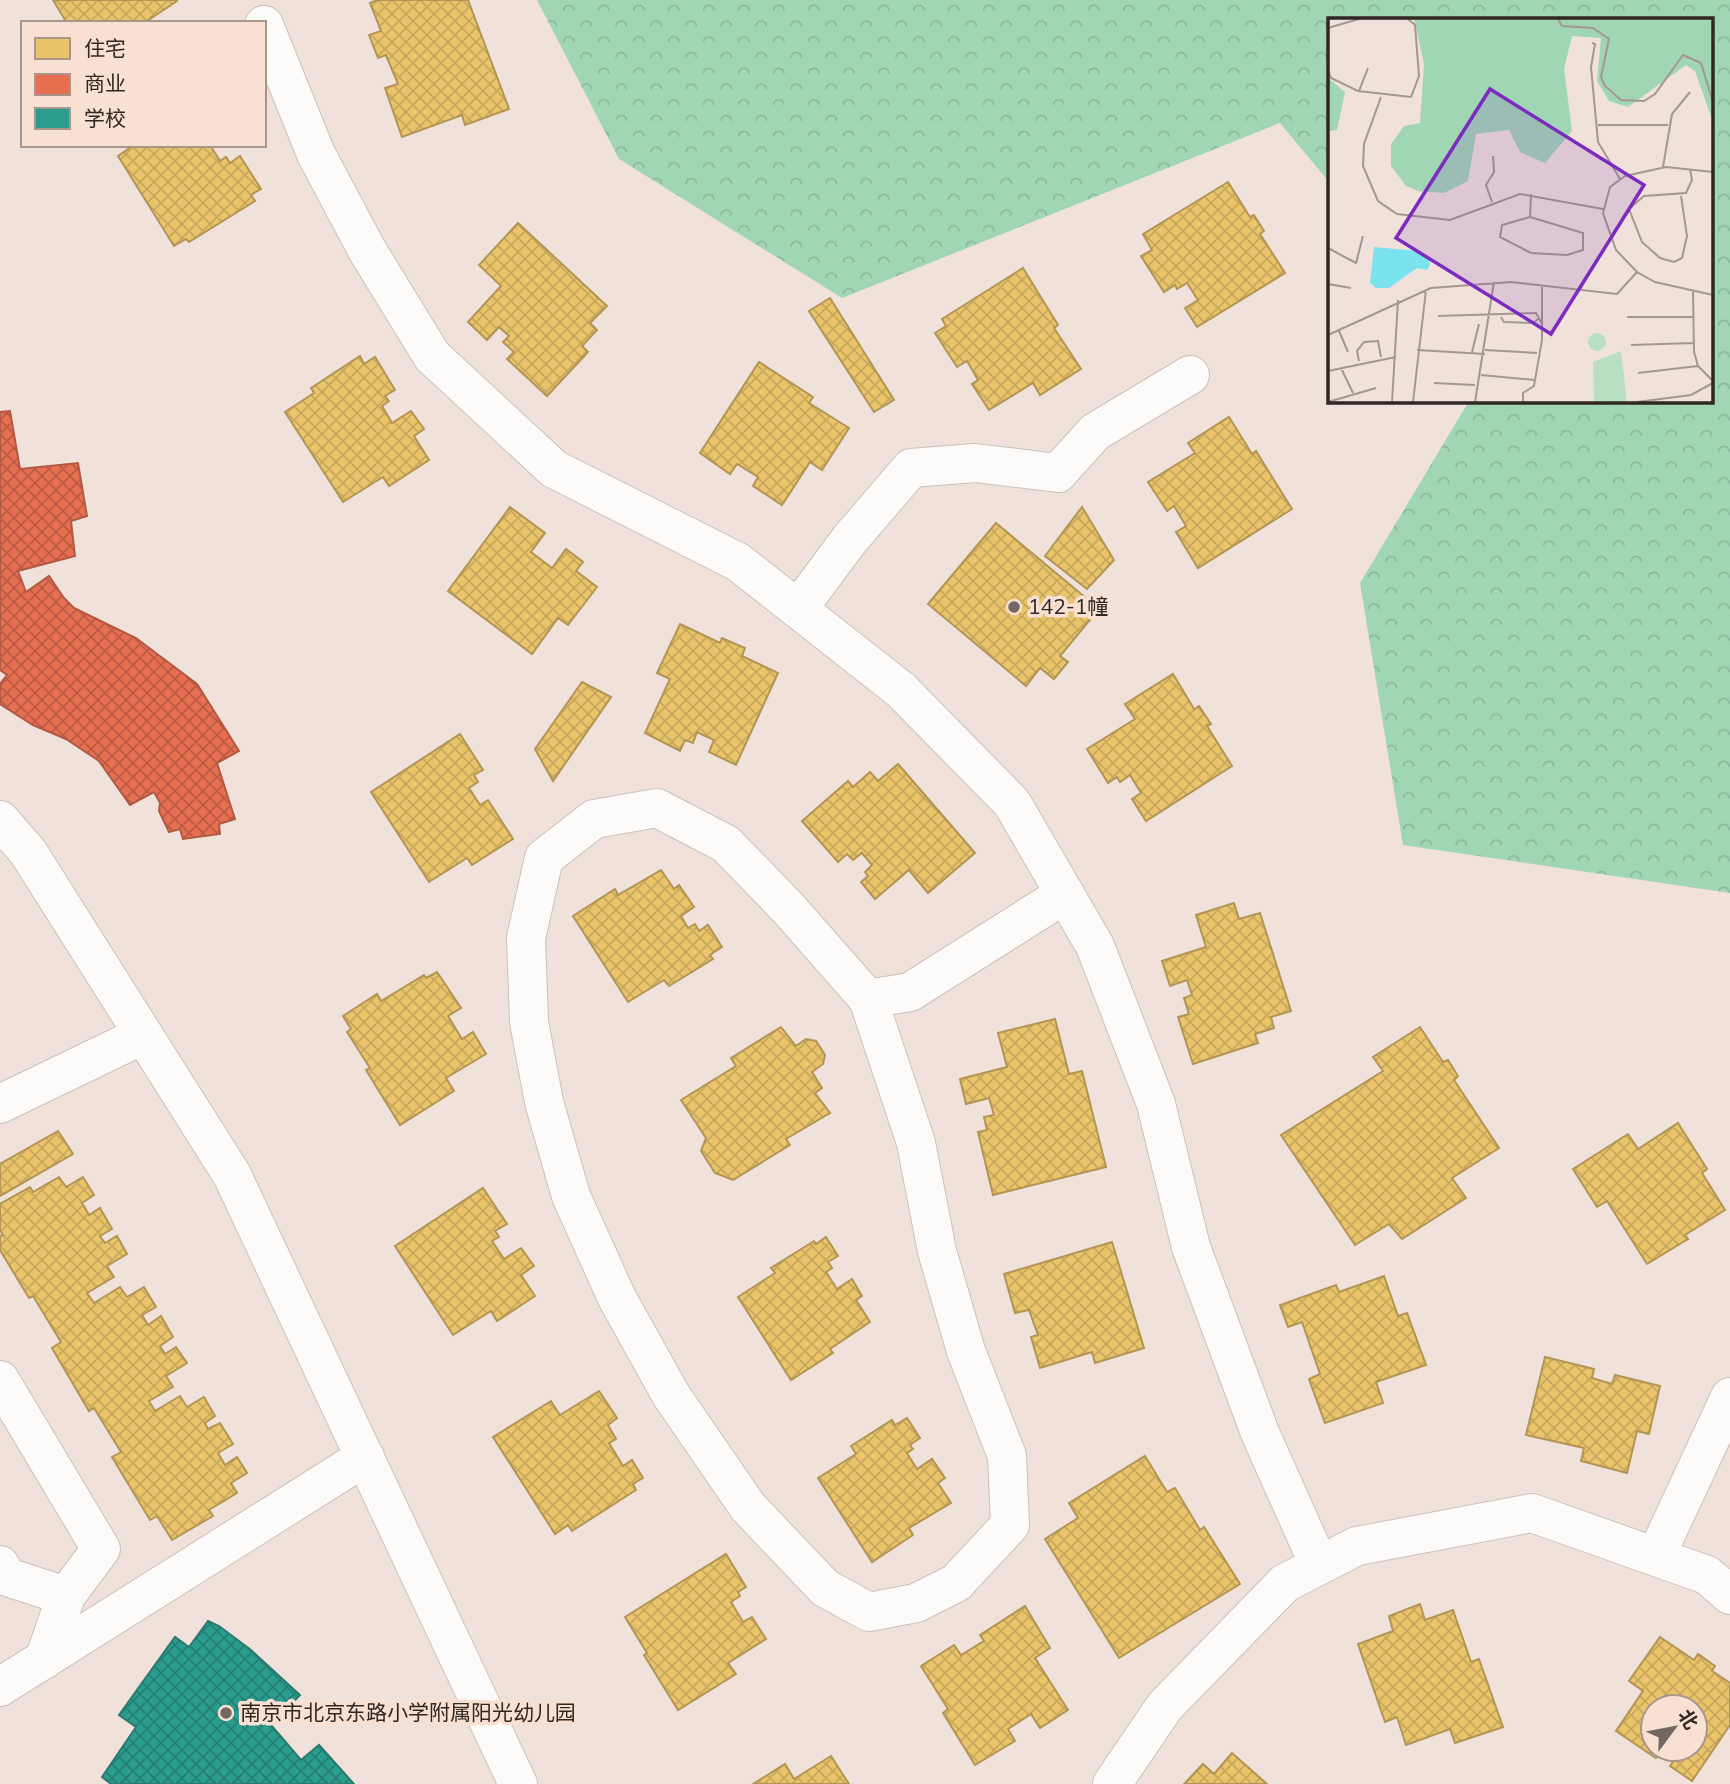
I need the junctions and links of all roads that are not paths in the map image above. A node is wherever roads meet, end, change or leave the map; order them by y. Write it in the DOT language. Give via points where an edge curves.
graph roads {
  1 [pos="254,0"];
  2 [pos="263,21"];
  3 [pos="266,29"];
  4 [pos="1190,375"];
  5 [pos="798,609"];
  6 [pos="0,820"];
  7 [pos="1065,894"];
  8 [pos="868,999"];
  9 [pos="144,1035"];
  10 [pos="0,1104"];
  11 [pos="0,1380"];
  12 [pos="1730,1396"];
  13 [pos="365,1457"];
  14 [pos="1656,1556"];
  15 [pos="0,1565"];
  16 [pos="1319,1565"];
  17 [pos="1730,1595"];
  18 [pos="66,1596"];
  19 [pos="44,1660"];
  20 [pos="0,1687"];
  21 [pos="518,1784"];
  22 [pos="1112,1784"];
  1 -- 2 [label="street"];
  3 -- 5 [label="street" via="316,154 367,250 432,356 554,469 738,562"];
  4 -- 5 [label="street" via="1095,432 1058,473 975,463 911,468"];
  5 -- 7 [label="street" via="901,690 1012,803"];
  6 -- 9 [label="street" via="28,852"];
  7 -- 8 [label="street" via="910,992"];
  7 -- 16 [label="street" via="1095,946 1156,1104 1191,1247 1260,1433"];
  8 -- 8 [label="street" via="726,844 657,808 594,819 544,859 526,938 529,1021 544,1102 571,1196 617,1298 671,1395 748,1507 825,1588 869,1612 916,1604 956,1583 1010,1525 1007,1455 966,1351 937,1251 916,1143"];
  9 -- 10 [label="street"];
  9 -- 13 [label="street" via="232,1175"];
  11 -- 18 [label="street" via="101,1549"];
  12 -- 14 [label="street"];
  13 -- 19 [label="street"];
  13 -- 21 [label="street"];
  14 -- 16 [label="street" via="1532,1513 1357,1546"];
  14 -- 17 [label="street" via="1707,1575"];
  15 -- 18 [label="street" via="7,1577"];
  16 -- 22 [label="street" via="1285,1583 1165,1706"];
  18 -- 19 [label="street"];
  19 -- 20 [label="street"];
}
